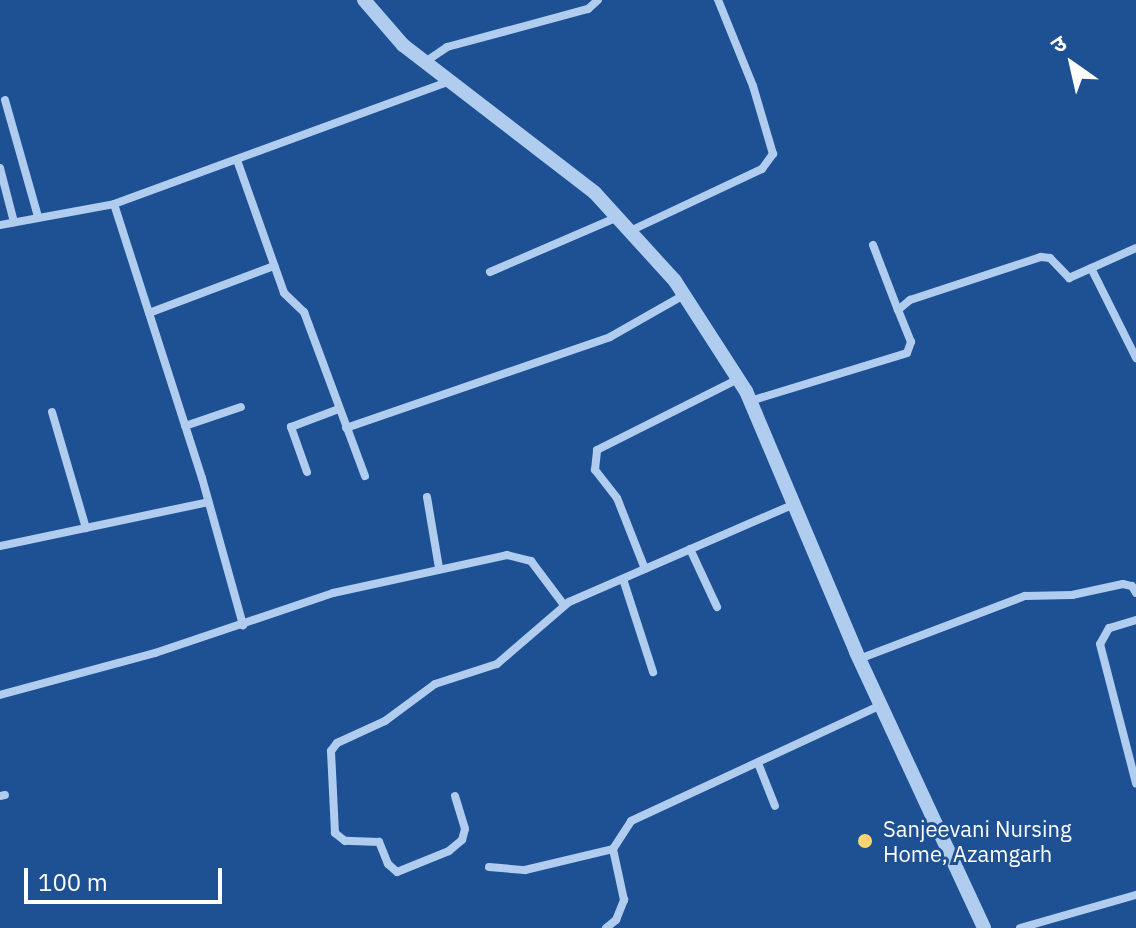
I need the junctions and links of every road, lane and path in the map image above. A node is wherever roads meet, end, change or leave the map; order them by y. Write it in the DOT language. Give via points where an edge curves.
graph roads {
  1 [pos="364,0"];
  2 [pos="598,0"];
  3 [pos="718,0"];
  4 [pos="425,62"];
  5 [pos="450,81"];
  6 [pos="5,100"];
  7 [pos="11,122"];
  8 [pos="0,124"];
  9 [pos="237,160"];
  10 [pos="0,168"];
  11 [pos="114,204"];
  12 [pos="38,217"];
  13 [pos="618,217"];
  14 [pos="14,222"];
  15 [pos="0,225"];
  16 [pos="630,231"];
  17 [pos="873,245"];
  18 [pos="1136,248"];
  19 [pos="274,266"];
  20 [pos="1091,268"];
  21 [pos="490,272"];
  22 [pos="684,295"];
  23 [pos="898,310"];
  24 [pos="149,313"];
  25 [pos="1136,358"];
  26 [pos="738,379"];
  27 [pos="750,401"];
  28 [pos="241,407"];
  29 [pos="339,409"];
  30 [pos="52,412"];
  31 [pos="185,426"];
  32 [pos="346,428"];
  33 [pos="307,472"];
  34 [pos="365,476"];
  35 [pos="427,497"];
  36 [pos="208,502"];
  37 [pos="794,504"];
  38 [pos="86,528"];
  39 [pos="0,546"];
  40 [pos="690,549"];
  41 [pos="439,568"];
  42 [pos="645,569"];
  43 [pos="623,579"];
  44 [pos="1136,593"];
  45 [pos="564,605"];
  46 [pos="717,607"];
  47 [pos="1136,620"];
  48 [pos="243,625"];
  49 [pos="859,659"];
  50 [pos="653,672"];
  51 [pos="0,695"];
  52 [pos="881,705"];
  53 [pos="758,763"];
  54 [pos="1136,783"];
  55 [pos="455,796"];
  56 [pos="775,806"];
  57 [pos="613,849"];
  58 [pos="489,867"];
  59 [pos="1136,895"];
  60 [pos="606,928"];
  61 [pos="984,928"];
  62 [pos="1020,928"];
  1 -- 4 [label="street"];
  2 -- 4 [label="street" via="588,9 447,47"];
  3 -- 16 [label="street" via="753,86 773,154 762,169"];
  4 -- 5 [label="street"];
  5 -- 9 [label="street"];
  5 -- 13 [label="street" via="595,193"];
  6 -- 7 [label="street"];
  7 -- 8 [label="street"];
  7 -- 12 [label="street"];
  9 -- 11 [label="street"];
  9 -- 19 [label="street"];
  10 -- 14 [label="street"];
  11 -- 12 [label="street"];
  11 -- 24 [label="street"];
  12 -- 14 [label="street"];
  13 -- 16 [label="street"];
  13 -- 21 [label="street"];
  14 -- 15 [label="street"];
  16 -- 22 [label="street"];
  17 -- 23 [label="street"];
  18 -- 20 [label="street"];
  19 -- 24 [label="street"];
  19 -- 29 [label="street" via="286,297 304,312"];
  20 -- 23 [label="street" via="1069,278 1050,258 1041,257 910,300"];
  20 -- 25 [label="street"];
  22 -- 26 [label="street"];
  22 -- 32 [label="street" via="610,337"];
  23 -- 27 [label="street" via="911,342 907,353"];
  24 -- 31 [label="street"];
  26 -- 27 [label="street"];
  26 -- 42 [label="street" via="597,450 595,470 617,498"];
  27 -- 37 [label="street"];
  28 -- 31 [label="street"];
  29 -- 32 [label="street"];
  29 -- 33 [label="street" via="291,427"];
  30 -- 38 [label="street"];
  31 -- 36 [label="street"];
  32 -- 34 [label="street"];
  35 -- 41 [label="street"];
  36 -- 38 [label="street"];
  36 -- 48 [label="street"];
  37 -- 40 [label="street"];
  37 -- 49 [label="street"];
  38 -- 39 [label="street"];
  40 -- 42 [label="street"];
  40 -- 46 [label="street"];
  41 -- 45 [label="street" via="524,556"];
  41 -- 48 [label="street" via="333,593"];
  42 -- 43 [label="street"];
  43 -- 45 [label="street"];
  43 -- 50 [label="street"];
  44 -- 49 [label="street" via="1123,584 1072,595 1025,596"];
  45 -- 55 [label="street" via="497,664 435,684 385,721 337,743 331,751 335,833 345,841 379,842 397,872 449,851 462,840 465,829"];
  47 -- 54 [label="street" via="1109,628 1100,644"];
  48 -- 51 [label="street"];
  49 -- 52 [label="street"];
  52 -- 53 [label="street"];
  52 -- 61 [label="street"];
  53 -- 56 [label="street"];
  53 -- 57 [label="street" via="631,821"];
  57 -- 58 [label="street" via="525,870"];
  57 -- 60 [label="street" via="624,900 616,920"];
  59 -- 62 [label="street"];
}
